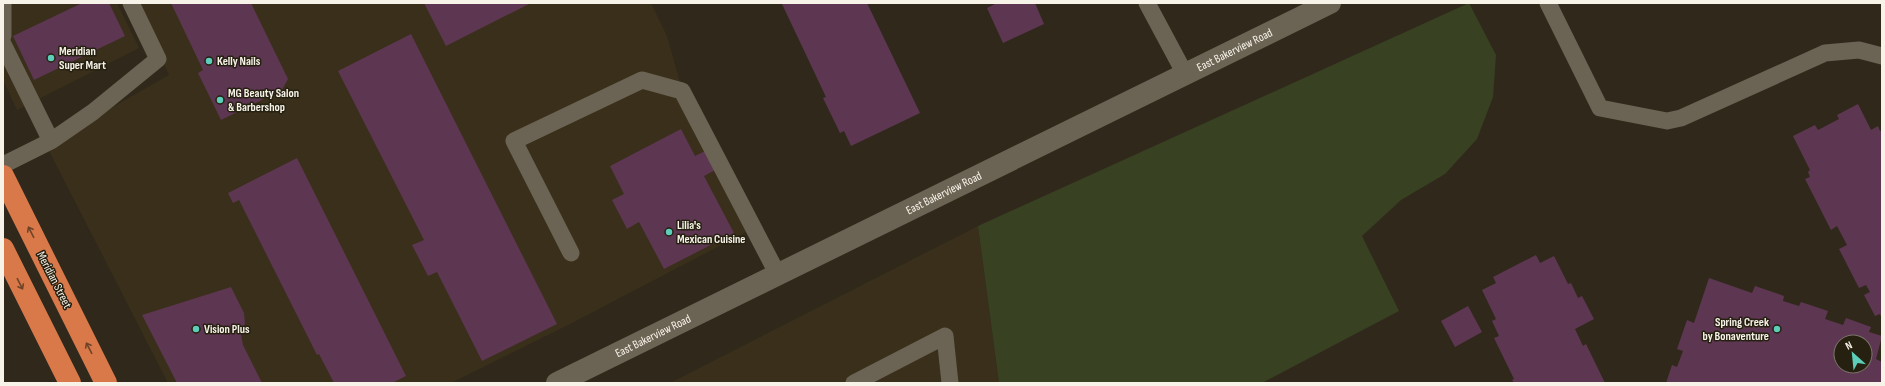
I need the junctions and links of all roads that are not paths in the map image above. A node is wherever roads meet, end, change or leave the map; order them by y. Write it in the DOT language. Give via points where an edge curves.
graph roads {
  1 [pos="3,3"];
  2 [pos="131,3"];
  3 [pos="1147,3"];
  4 [pos="1330,3"];
  5 [pos="1548,3"];
  6 [pos="3,36"];
  7 [pos="3,44"];
  8 [pos="1882,56"];
  9 [pos="1185,74"];
  10 [pos="51,141"];
  11 [pos="3,165"];
  12 [pos="3,176"];
  13 [pos="3,249"];
  14 [pos="571,253"];
  15 [pos="778,275"];
  16 [pos="70,383"];
  17 [pos="106,383"];
  18 [pos="557,383"];
  19 [pos="854,383"];
  20 [pos="950,383"];
  1 -- 6 [label="lane"];
  2 -- 10 [label="lane" via="158,59 93,112"];
  3 -- 9 [label="lane"];
  4 -- 9 [label="main road, East Bakerview Road"];
  5 -- 8 [label="lane" via="1600,108 1667,121 1681,118 1825,53 1859,50"];
  7 -- 10 [label="lane"];
  9 -- 15 [label="main road, East Bakerview Road"];
  10 -- 11 [label="lane"];
  17 -- 12 [label="highway, Meridian Street, one-way"];
  13 -- 16 [label="highway, one-way"];
  14 -- 15 [label="lane" via="514,141 642,80 682,91"];
  15 -- 18 [label="main road, East Bakerview Road"];
  19 -- 20 [label="lane" via="945,336"];
}
